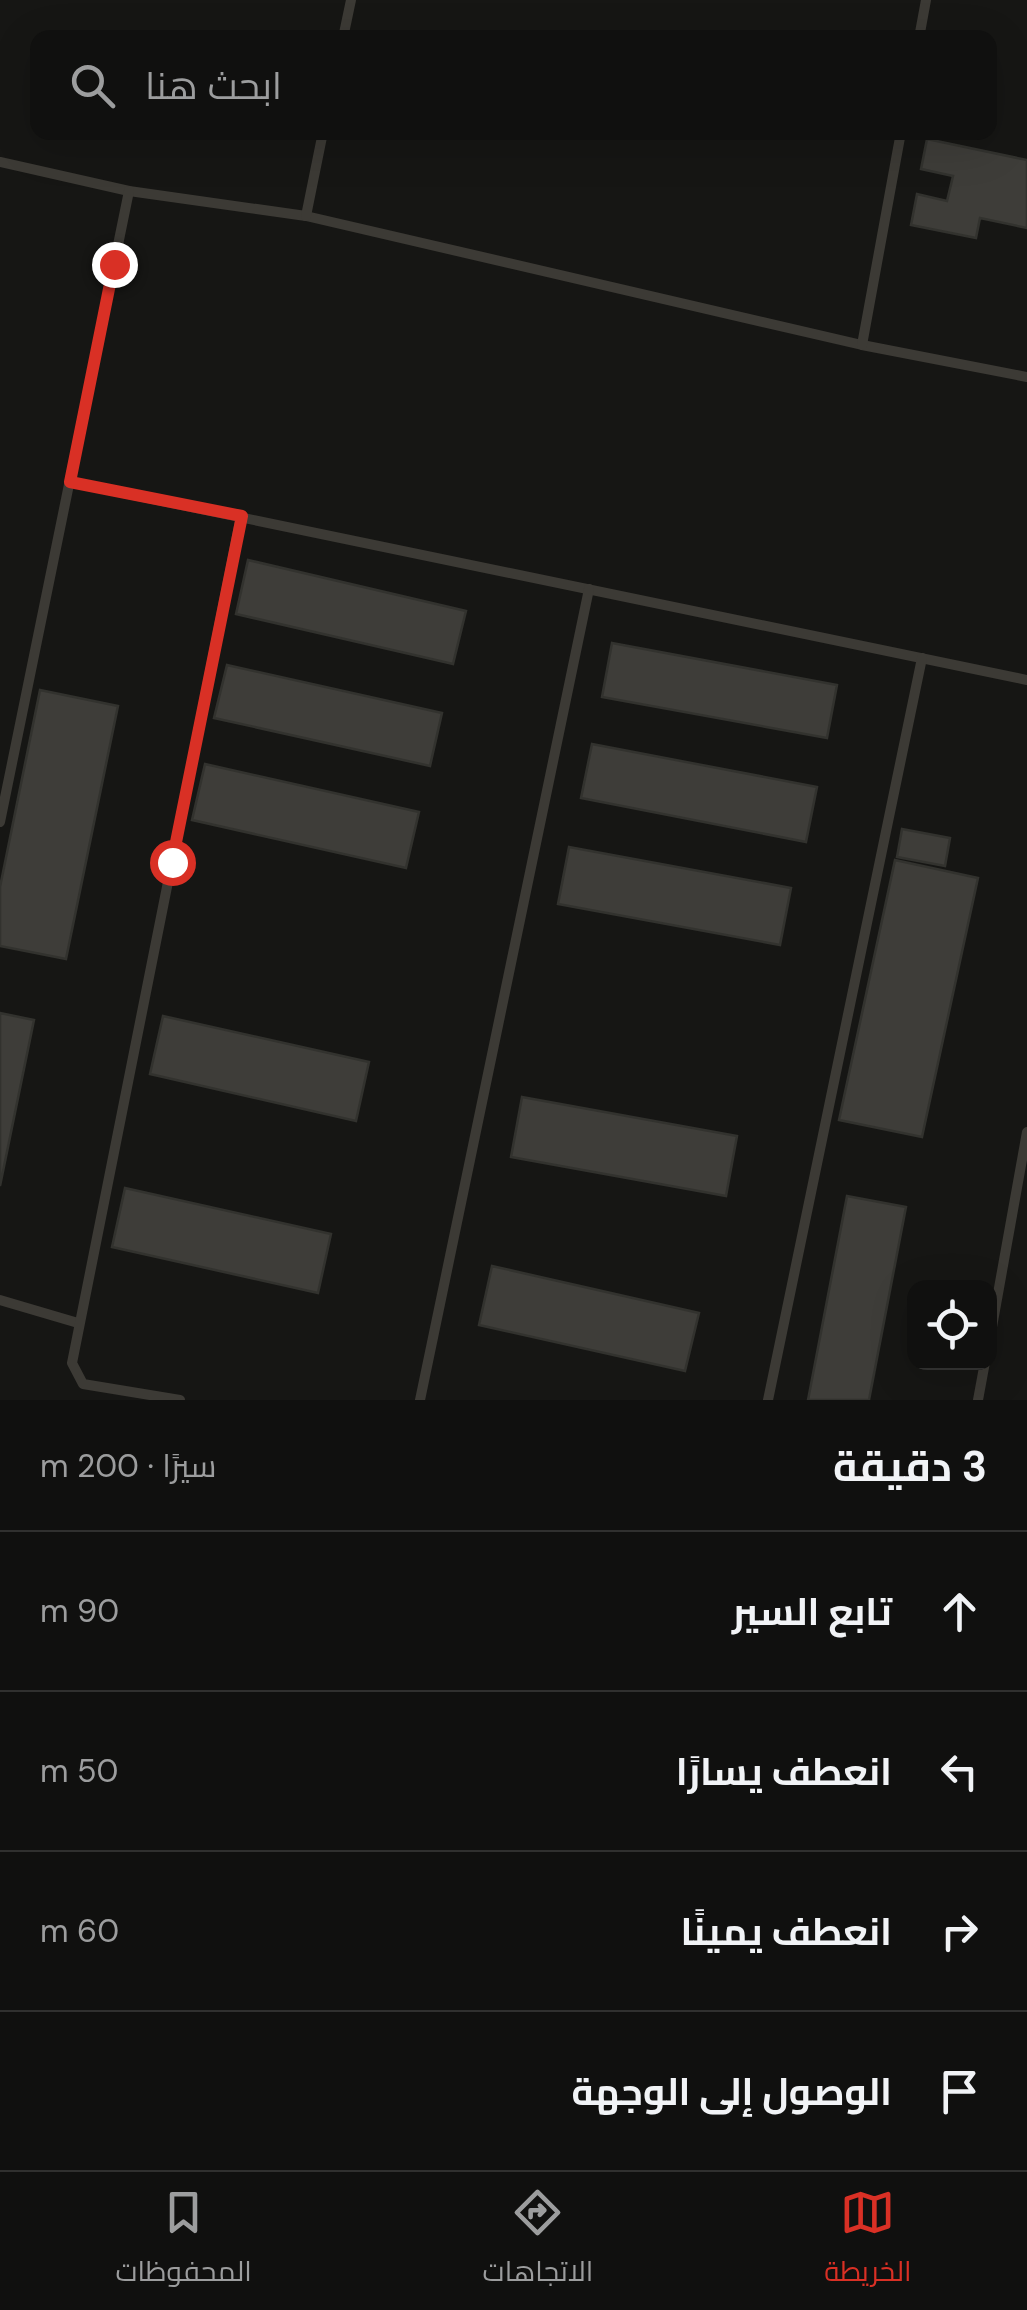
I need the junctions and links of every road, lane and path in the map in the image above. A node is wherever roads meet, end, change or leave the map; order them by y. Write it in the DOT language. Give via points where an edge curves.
graph roads {
  1 [pos="351,0"];
  2 [pos="926,0"];
  3 [pos="345,30"];
  4 [pos="920,30"];
  5 [pos="321,140"];
  6 [pos="900,140"];
  7 [pos="0,162"];
  8 [pos="129,191"];
  9 [pos="306,216"];
  10 [pos="862,345"];
  11 [pos="1027,377"];
  12 [pos="70,482"];
  13 [pos="242,516"];
  14 [pos="589,589"];
  15 [pos="922,658"];
  16 [pos="1027,680"];
  17 [pos="0,822"];
  18 [pos="1027,1132"];
  19 [pos="997,1299"];
  20 [pos="0,1300"];
  21 [pos="78,1323"];
  22 [pos="984,1370"];
  23 [pos="180,1400"];
  24 [pos="420,1400"];
  25 [pos="768,1400"];
  26 [pos="978,1400"];
  1 -- 3 [label="lane"];
  2 -- 4 [label="lane"];
  5 -- 9 [label="lane"];
  6 -- 10 [label="lane"];
  7 -- 8 [label="lane"];
  8 -- 9 [label="lane"];
  8 -- 12 [label="lane"];
  9 -- 10 [label="lane"];
  10 -- 11 [label="lane"];
  12 -- 13 [label="lane"];
  12 -- 17 [label="lane"];
  13 -- 14 [label="lane"];
  13 -- 21 [label="lane"];
  14 -- 15 [label="lane"];
  14 -- 24 [label="lane"];
  15 -- 16 [label="lane"];
  15 -- 25 [label="lane"];
  18 -- 19 [label="lane"];
  20 -- 21 [label="lane"];
  21 -- 23 [label="lane" via="72,1362 84,1384"];
  22 -- 26 [label="lane"];
}
